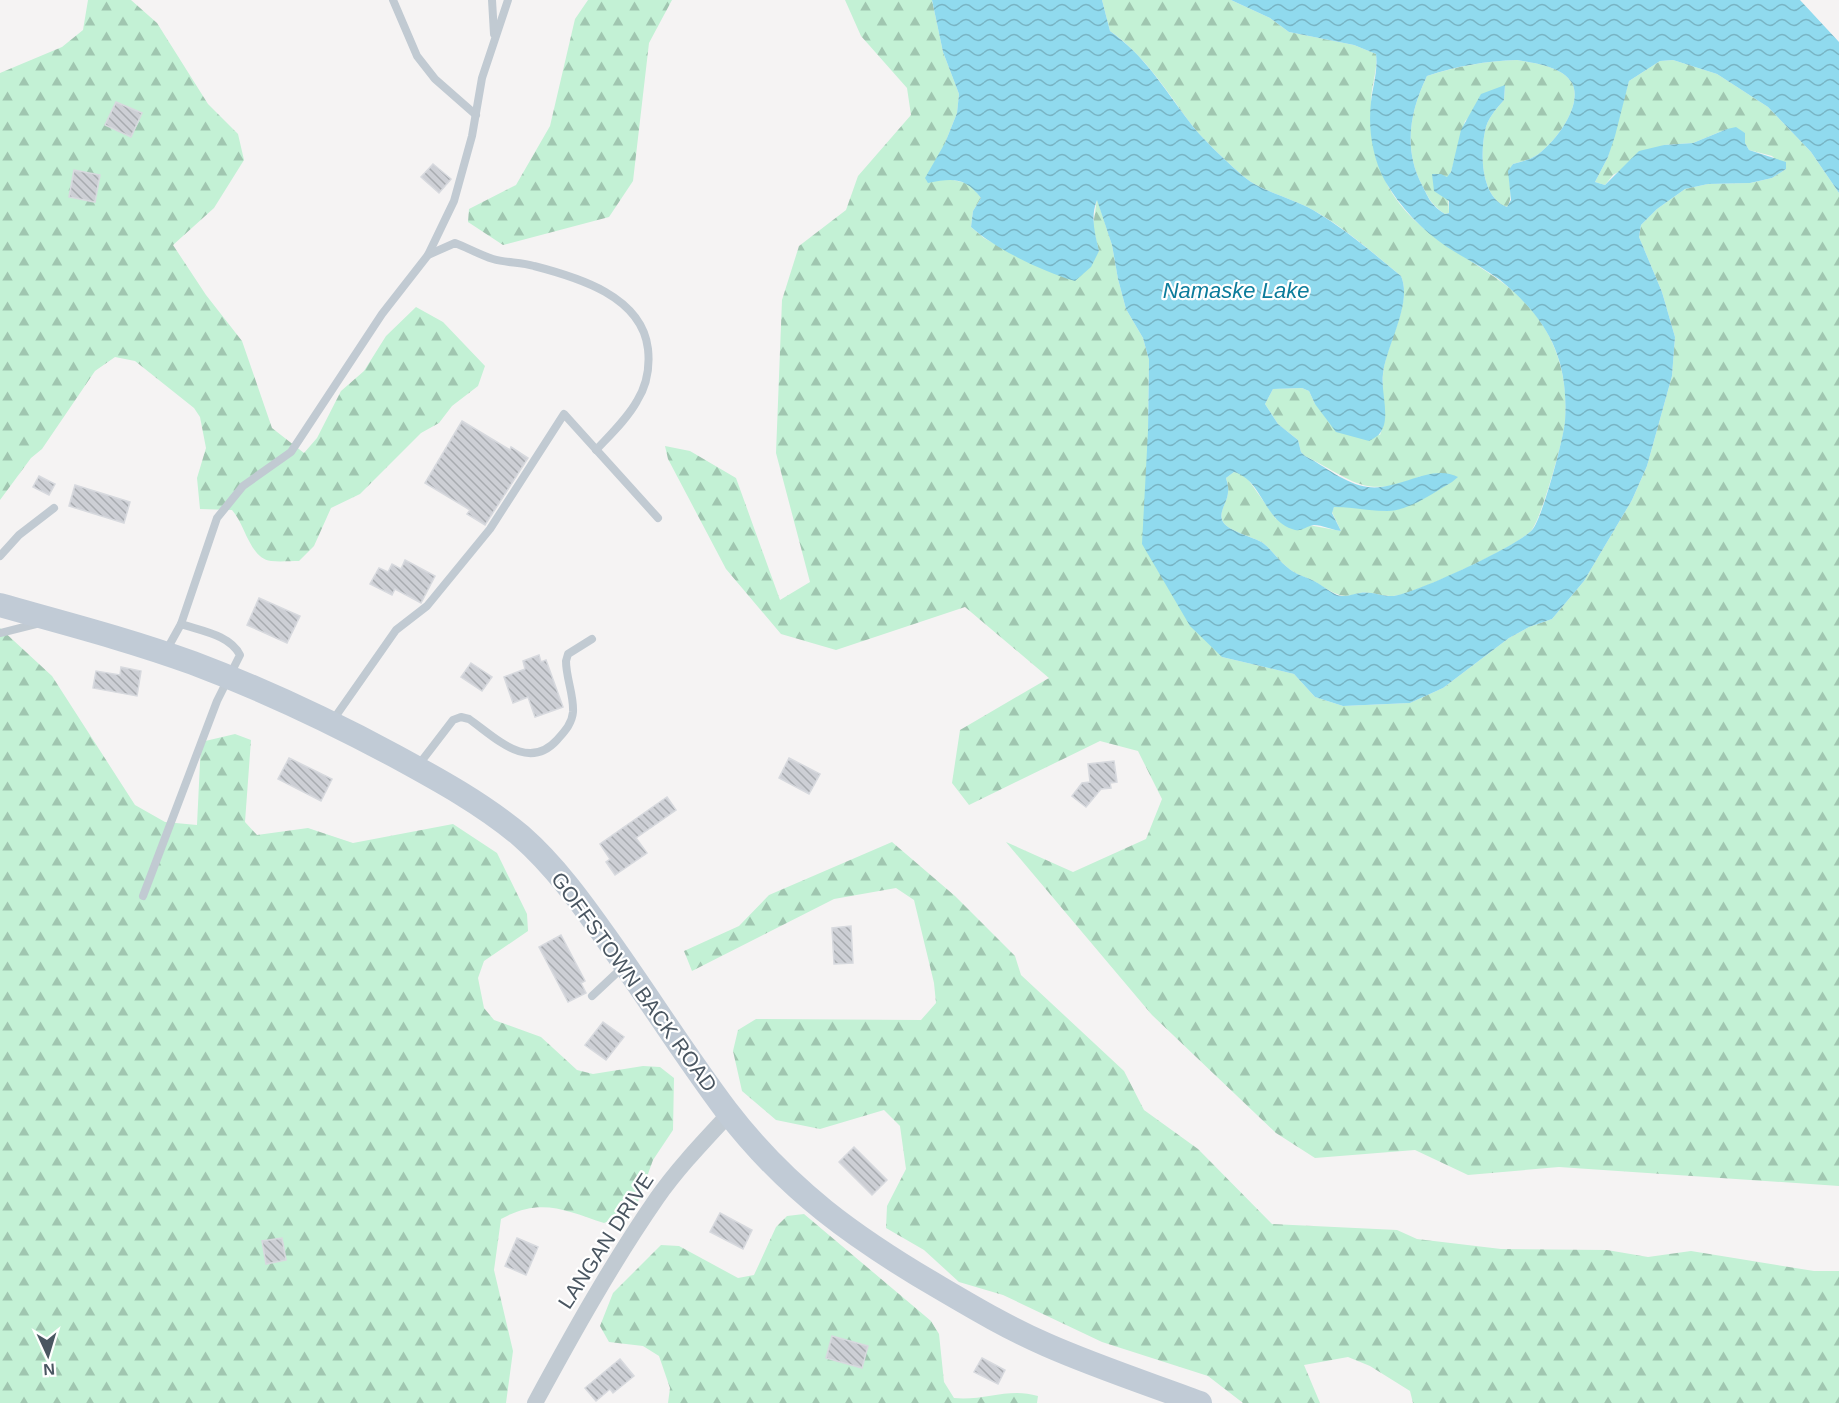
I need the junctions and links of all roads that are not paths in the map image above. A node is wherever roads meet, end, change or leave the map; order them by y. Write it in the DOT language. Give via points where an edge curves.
graph roads {
  1 [pos="393,0"];
  2 [pos="492,0"];
  3 [pos="508,0"];
  4 [pos="494,41"];
  5 [pos="476,115"];
  6 [pos="428,255"];
  7 [pos="596,450"];
  8 [pos="54,508"];
  9 [pos="658,518"];
  10 [pos="0,556"];
  11 [pos="0,605"];
  12 [pos="52,619"];
  13 [pos="181,624"];
  14 [pos="0,633"];
  15 [pos="592,639"];
  16 [pos="164,654"];
  17 [pos="229,678"];
  18 [pos="331,723"];
  19 [pos="417,768"];
  20 [pos="143,896"];
  21 [pos="626,965"];
  22 [pos="592,996"];
  23 [pos="729,1114"];
  24 [pos="536,1403"];
  25 [pos="1200,1403"];
  1 -- 5 [label="lane" via="417,56 435,79"];
  2 -- 4 [label="lane"];
  3 -- 4 [label="lane"];
  4 -- 5 [label="lane"];
  5 -- 6 [label="lane" via="454,201"];
  6 -- 7 [label="lane" via="455,243 495,260 532,265 576,278 615,297 639,321 647,340 646,383 637,403"];
  6 -- 13 [label="lane" via="382,314 291,452 243,486 217,518"];
  7 -- 9 [label="lane"];
  7 -- 18 [label="lane" via="564,414 490,529 427,606 396,630"];
  8 -- 10 [label="lane" via="19,535"];
  11 -- 12 [label="main road, GOFFSTOWN BACK ROAD"];
  12 -- 14 [label="lane"];
  12 -- 16 [label="main road, GOFFSTOWN BACK ROAD"];
  13 -- 16 [label="lane"];
  13 -- 17 [label="lane" via="235,646 240,655"];
  15 -- 19 [label="lane" via="568,654 573,712 570,723 551,747 538,754 521,754 461,717 453,720"];
  16 -- 17 [label="main road, GOFFSTOWN BACK ROAD"];
  17 -- 18 [label="main road, GOFFSTOWN BACK ROAD"];
  17 -- 20 [label="lane" via="208,723"];
  18 -- 19 [label="main road, GOFFSTOWN BACK ROAD"];
  19 -- 21 [label="main road, GOFFSTOWN BACK ROAD" via="473,800 520,836 566,884"];
  21 -- 22 [label="lane"];
  21 -- 23 [label="main road, GOFFSTOWN BACK ROAD"];
  23 -- 24 [label="street, LANGAN DRIVE" via="658,1197 599,1290"];
  23 -- 25 [label="main road, GOFFSTOWN BACK ROAD" via="823,1211 898,1264 993,1319 1046,1344"];
}
